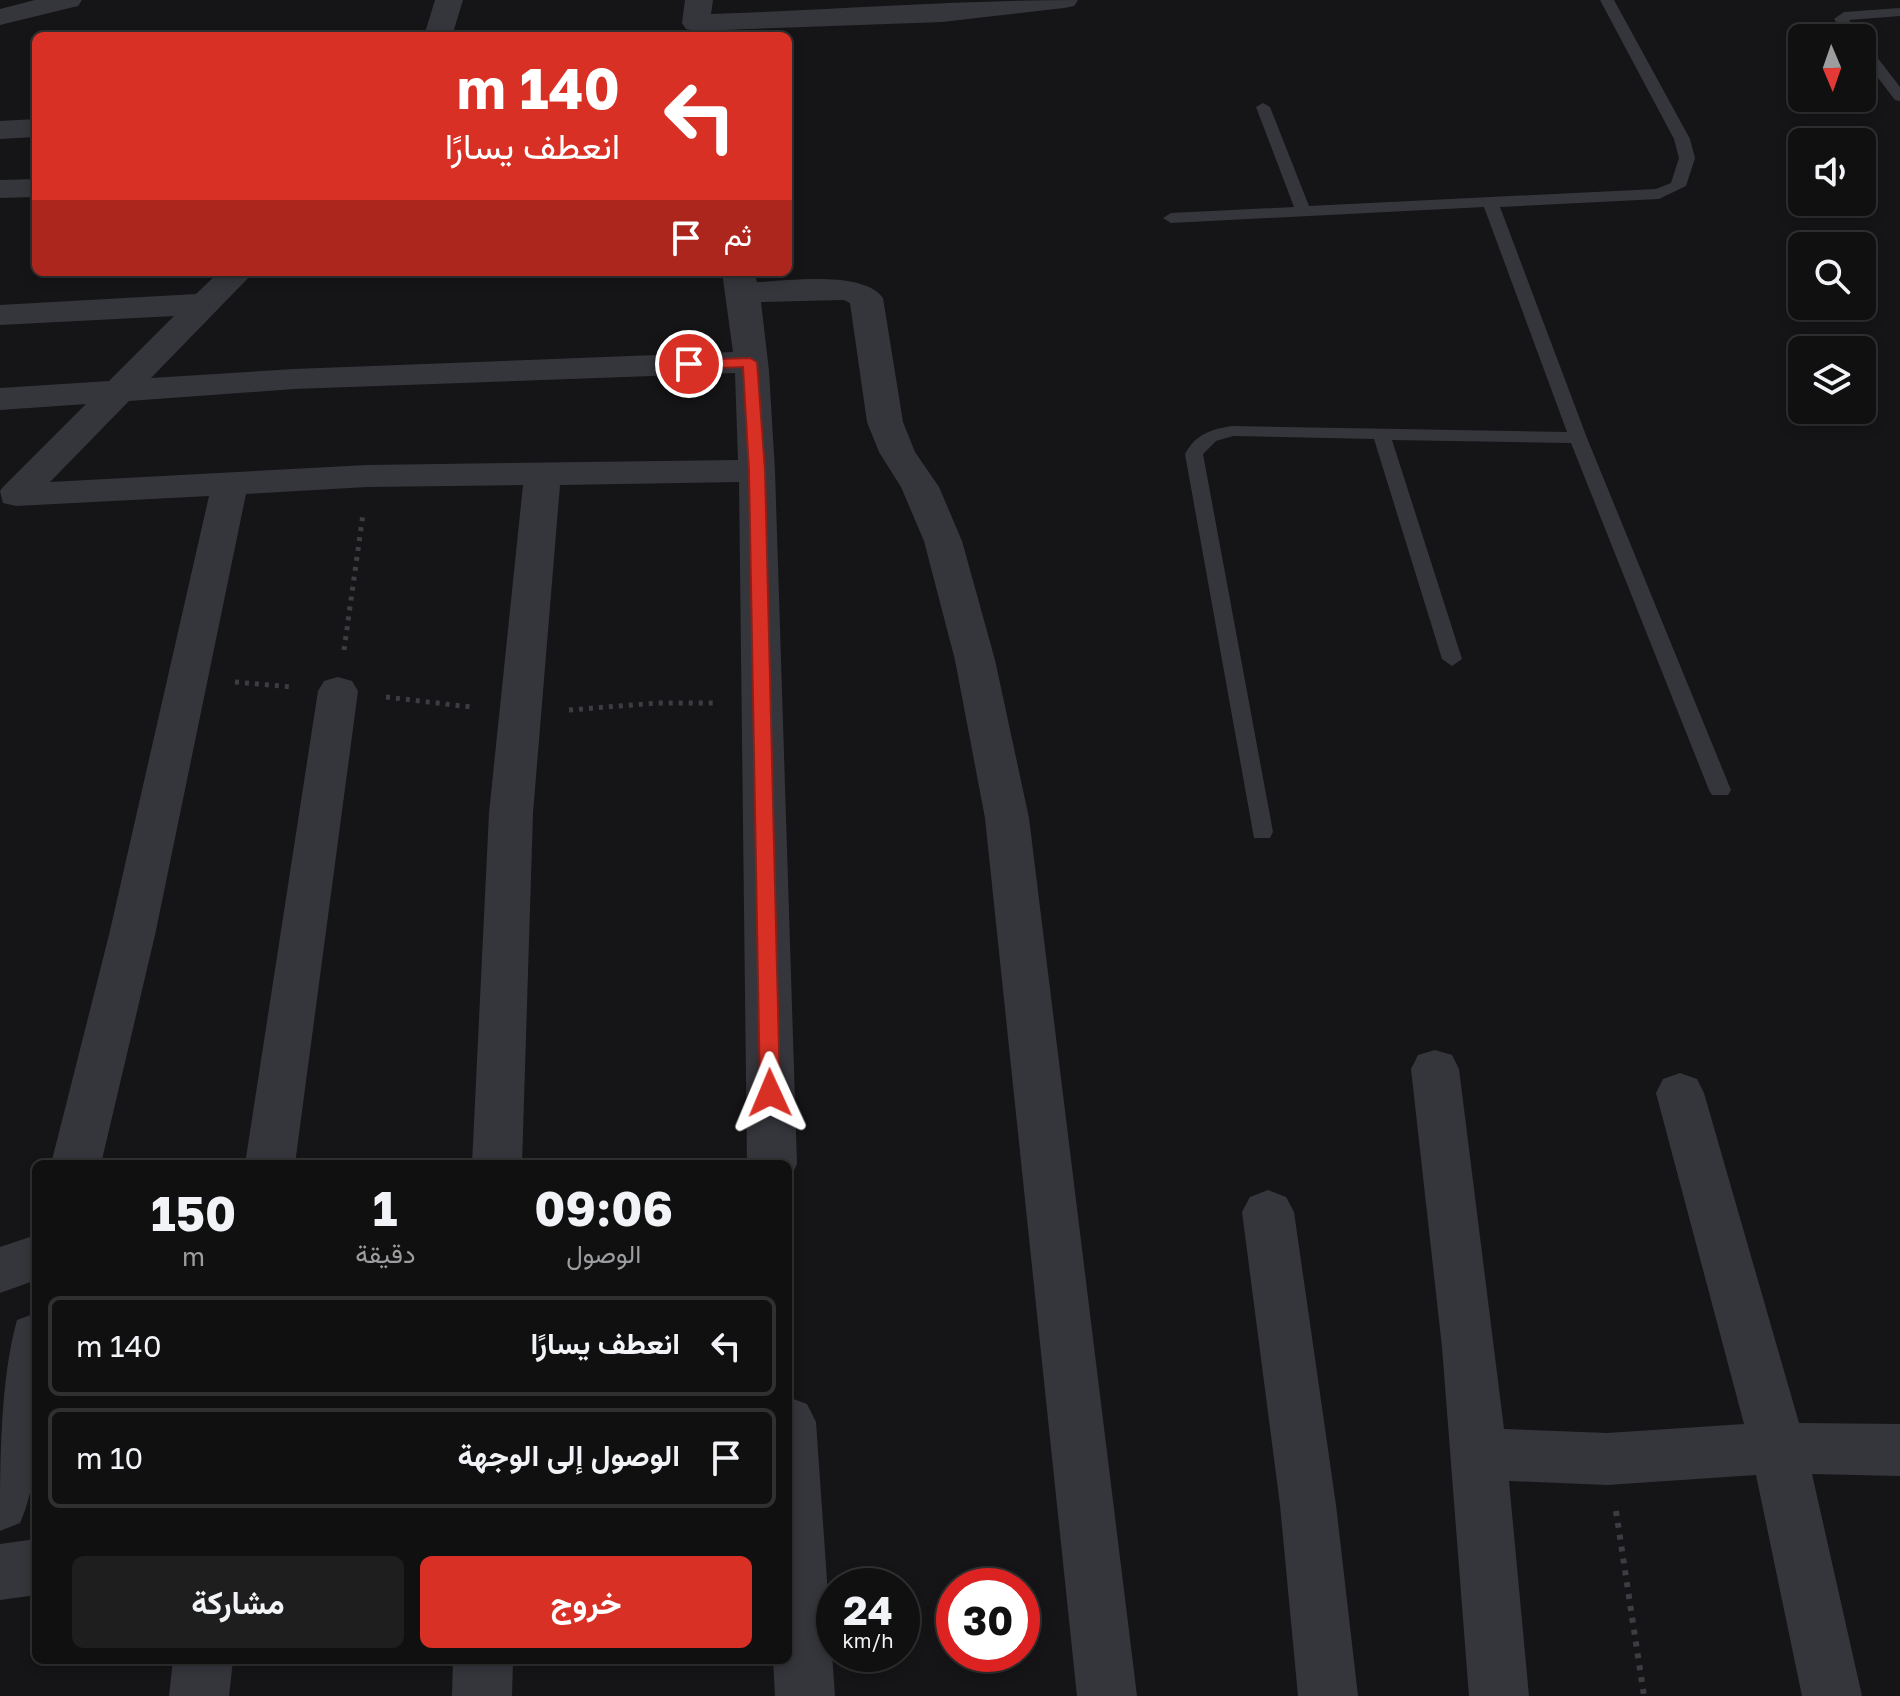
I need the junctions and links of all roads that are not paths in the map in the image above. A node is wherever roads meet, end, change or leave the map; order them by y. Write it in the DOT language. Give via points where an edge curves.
graph roads {
  1 [pos="68,0"];
  2 [pos="449,0"];
  3 [pos="1064,0"];
  4 [pos="1607,0"];
  5 [pos="1831,0"];
  6 [pos="1880,0"];
  7 [pos="1895,12"];
  8 [pos="1844,16"];
  9 [pos="0,17"];
  10 [pos="697,20"];
  11 [pos="1845,24"];
  12 [pos="439,32"];
  13 [pos="1876,65"];
  14 [pos="1900,97"];
  15 [pos="1263,107"];
  16 [pos="32,128"];
  17 [pos="0,130"];
  18 [pos="32,188"];
  19 [pos="0,189"];
  20 [pos="1490,202"];
  21 [pos="1303,211"];
  22 [pos="1171,218"];
  23 [pos="234,276"];
  24 [pos="740,282"];
  25 [pos="205,304"];
  26 [pos="0,315"];
  27 [pos="750,362"];
  28 [pos="119,390"];
  29 [pos="0,399"];
  30 [pos="1381,434"];
  31 [pos="1578,438"];
  32 [pos="757,471"];
  33 [pos="543,472"];
  34 [pos="230,484"];
  35 [pos="8,504"];
  36 [pos="1452,659"];
  37 [pos="338,691"];
  38 [pos="1720,790"];
  39 [pos="1262,832"];
  40 [pos="1435,1069"];
  41 [pos="1680,1093"];
  42 [pos="77,1160"];
  43 [pos="271,1160"];
  44 [pos="497,1160"];
  45 [pos="772,1160"];
  46 [pos="1268,1212"];
  47 [pos="32,1258"];
  48 [pos="0,1270"];
  49 [pos="32,1356"];
  50 [pos="1778,1448"];
  51 [pos="1900,1450"];
  52 [pos="1479,1454"];
  53 [pos="792,1486"];
  54 [pos="0,1504"];
  55 [pos="32,1568"];
  56 [pos="0,1572"];
  57 [pos="203,1664"];
  58 [pos="483,1664"];
  59 [pos="199,1696"];
  60 [pos="482,1696"];
  61 [pos="805,1696"];
  62 [pos="1107,1696"];
  63 [pos="1328,1696"];
  64 [pos="1499,1696"];
  65 [pos="1832,1696"];
  1 -- 9 [label="street"];
  2 -- 12 [label="street"];
  3 -- 10 [label="street" via="942,14"];
  4 -- 20 [label="lane" via="1682,139 1687,158 1678,186 1659,194"];
  5 -- 8 [label="lane"];
  6 -- 7 [label="lane"];
  7 -- 8 [label="lane"];
  8 -- 11 [label="lane"];
  13 -- 14 [label="lane"];
  15 -- 21 [label="lane"];
  16 -- 17 [label="street"];
  18 -- 19 [label="street"];
  20 -- 21 [label="lane"];
  20 -- 31 [label="lane"];
  21 -- 22 [label="lane"];
  23 -- 25 [label="street"];
  24 -- 27 [label="street"];
  24 -- 62 [label="street" via="858,292 866,298 885,422 920,487 955,580 1007,818"];
  25 -- 26 [label="street"];
  25 -- 28 [label="street"];
  27 -- 28 [label="street"];
  27 -- 32 [label="street"];
  28 -- 29 [label="street"];
  28 -- 35 [label="street"];
  30 -- 31 [label="lane"];
  30 -- 36 [label="lane"];
  30 -- 39 [label="lane" via="1233,431 1199,442 1194,454"];
  31 -- 38 [label="lane"];
  32 -- 33 [label="street"];
  32 -- 45 [label="street"];
  33 -- 34 [label="street"];
  33 -- 44 [label="street" via="511,813"];
  34 -- 35 [label="street"];
  34 -- 42 [label="street"];
  37 -- 43 [label="street"];
  40 -- 52 [label="street"];
  41 -- 50 [label="street"];
  46 -- 63 [label="street"];
  47 -- 48 [label="street"];
  49 -- 54 [label="street"];
  50 -- 51 [label="street"];
  50 -- 52 [label="street" via="1607,1459"];
  50 -- 65 [label="street"];
  52 -- 64 [label="street"];
  53 -- 61 [label="street"];
  55 -- 56 [label="street"];
  57 -- 59 [label="street"];
  58 -- 60 [label="street"];
}
